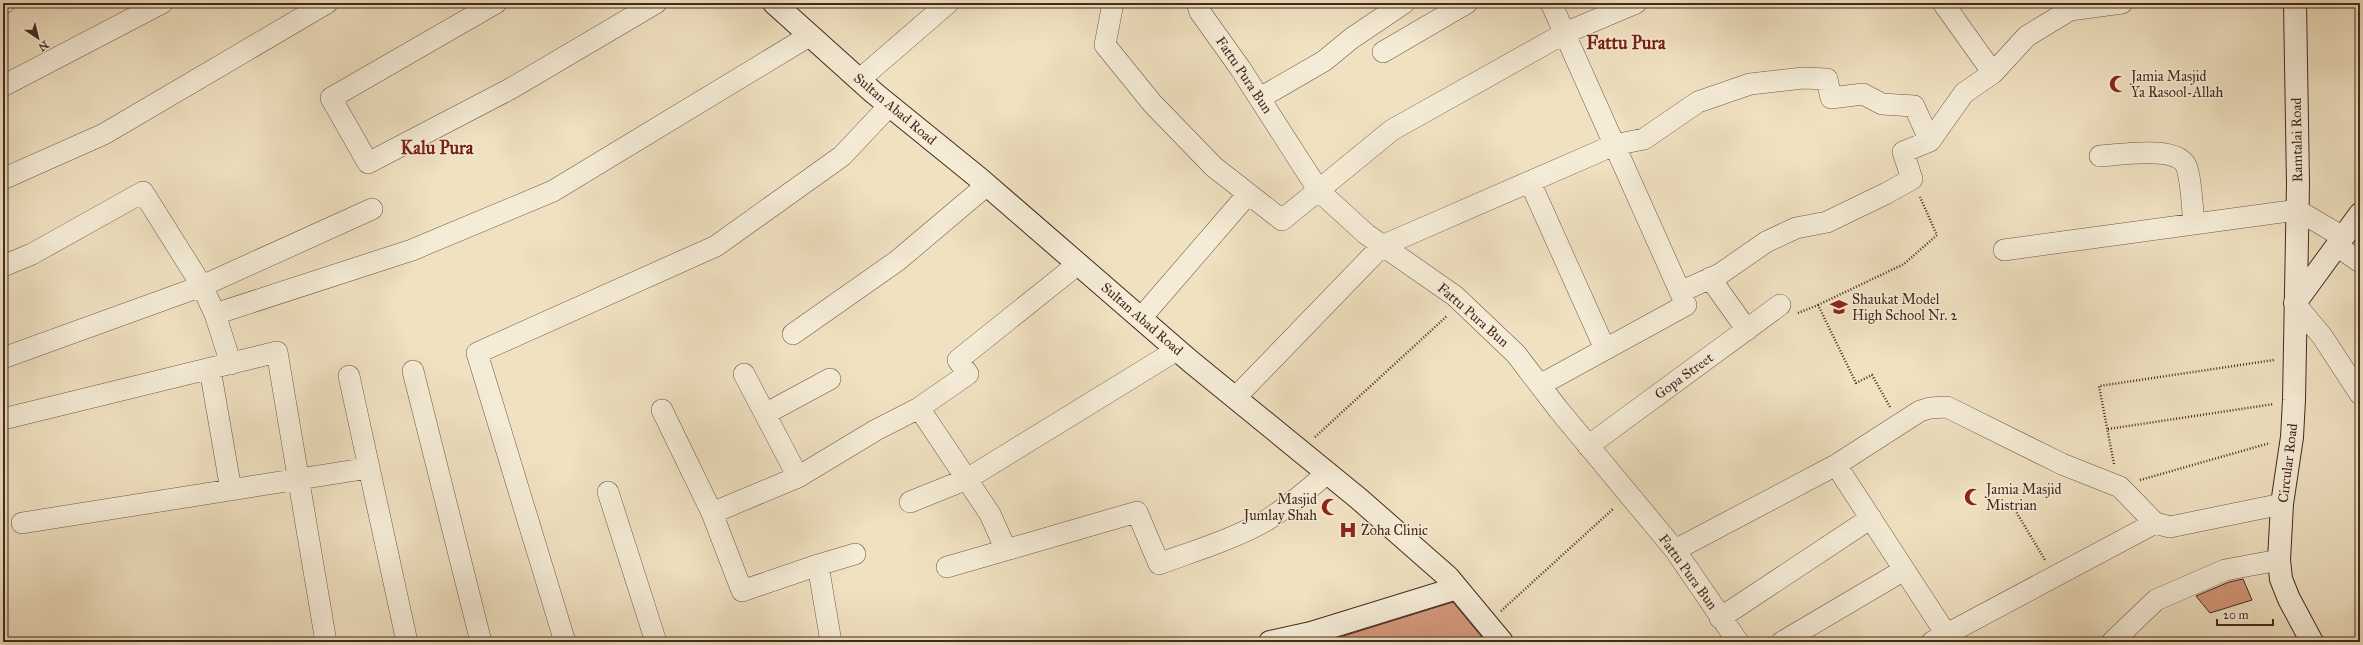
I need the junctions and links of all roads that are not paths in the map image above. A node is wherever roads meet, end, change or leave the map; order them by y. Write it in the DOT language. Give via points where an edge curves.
graph roads {
  1 [pos="162,3"];
  2 [pos="327,3"];
  3 [pos="496,3"];
  4 [pos="656,3"];
  5 [pos="948,3"];
  6 [pos="1113,3"];
  7 [pos="1197,3"];
  8 [pos="1404,3"];
  9 [pos="1466,3"];
  10 [pos="1551,3"];
  11 [pos="1636,3"];
  12 [pos="1943,3"];
  13 [pos="2122,3"];
  14 [pos="2128,3"];
  15 [pos="2295,3"];
  16 [pos="780,5"];
  17 [pos="1565,33"];
  18 [pos="809,36"];
  19 [pos="1384,52"];
  20 [pos="1993,73"];
  21 [pos="858,80"];
  22 [pos="3,86"];
  23 [pos="1260,98"];
  24 [pos="890,106"];
  25 [pos="1930,141"];
  26 [pos="1614,145"];
  27 [pos="2100,156"];
  28 [pos="3,179"];
  29 [pos="1530,182"];
  30 [pos="987,185"];
  31 [pos="1320,191"];
  32 [pos="1248,194"];
  33 [pos="372,209"];
  34 [pos="2297,210"];
  35 [pos="2360,214"];
  36 [pos="2194,224"];
  37 [pos="2340,241"];
  38 [pos="1382,246"];
  39 [pos="2004,250"];
  40 [pos="2360,262"];
  41 [pos="1078,264"];
  42 [pos="3,266"];
  43 [pos="2297,277"];
  44 [pos="1710,278"];
  45 [pos="202,286"];
  46 [pos="1680,292"];
  47 [pos="2295,304"];
  48 [pos="1780,305"];
  49 [pos="215,314"];
  50 [pos="1140,318"];
  51 [pos="1747,330"];
  52 [pos="793,334"];
  53 [pos="1605,349"];
  54 [pos="1177,350"];
  55 [pos="3,358"];
  56 [pos="231,364"];
  57 [pos="210,369"];
  58 [pos="413,371"];
  59 [pos="744,374"];
  60 [pos="349,376"];
  61 [pos="830,379"];
  62 [pos="1540,385"];
  63 [pos="2360,394"];
  64 [pos="1235,398"];
  65 [pos="919,408"];
  66 [pos="662,410"];
  67 [pos="765,414"];
  68 [pos="3,419"];
  69 [pos="1588,446"];
  70 [pos="1836,465"];
  71 [pos="369,468"];
  72 [pos="1327,473"];
  73 [pos="798,477"];
  74 [pos="299,479"];
  75 [pos="967,479"];
  76 [pos="231,490"];
  77 [pos="608,492"];
  78 [pos="910,502"];
  79 [pos="2282,504"];
  80 [pos="712,512"];
  81 [pos="1871,518"];
  82 [pos="22,523"];
  83 [pos="2155,523"];
  84 [pos="1006,550"];
  85 [pos="1676,550"];
  86 [pos="855,554"];
  87 [pos="2279,560"];
  88 [pos="818,565"];
  89 [pos="947,567"];
  90 [pos="1904,570"];
  91 [pos="1457,588"];
  92 [pos="1720,618"];
  93 [pos="2298,618"];
  94 [pos="2126,638"];
  95 [pos="1942,639"];
  96 [pos="1280,641"];
  97 [pos="326,642"];
  98 [pos="407,642"];
  99 [pos="481,642"];
  100 [pos="565,642"];
  101 [pos="656,642"];
  102 [pos="831,642"];
  103 [pos="1502,642"];
  104 [pos="1738,642"];
  105 [pos="1782,642"];
  106 [pos="2306,642"];
  107 [pos="2312,642"];
  1 -- 22 [label="street"];
  2 -- 28 [label="street" via="104,134"];
  3 -- 4 [label="street" via="331,98 368,163 510,89"];
  5 -- 21 [label="street"];
  6 -- 32 [label="street" via="1105,44 1152,103 1214,167"];
  7 -- 23 [label="street, Fattu Pura Bun" via="1200,12"];
  8 -- 23 [label="street" via="1352,38 1324,61"];
  9 -- 19 [label="street"];
  10 -- 17 [label="street"];
  11 -- 17 [label="street"];
  12 -- 20 [label="street"];
  13 -- 14 [label="street"];
  13 -- 20 [label="street" via="2070,10 2027,36"];
  15 -- 34 [label="street, Ramtalai Road"];
  16 -- 18 [label="street, Sultan Abad Road"];
  17 -- 26 [label="street"];
  17 -- 31 [label="street" via="1392,130"];
  18 -- 21 [label="street, Sultan Abad Road"];
  18 -- 49 [label="street" via="553,190 412,250"];
  20 -- 25 [label="street" via="1964,93"];
  21 -- 24 [label="street, Sultan Abad Road"];
  23 -- 31 [label="street, Fattu Pura Bun"];
  24 -- 30 [label="street, Sultan Abad Road"];
  24 -- 100 [label="street" via="842,156 716,246 477,353"];
  25 -- 26 [label="street" via="1914,106 1882,104 1862,94 1831,98 1827,79 1803,78 1750,84 1698,102 1644,139"];
  25 -- 44 [label="street" via="1903,152 1912,179 1827,222 1796,228 1766,242"];
  26 -- 29 [label="street"];
  26 -- 46 [label="street"];
  27 -- 36 [label="street" via="2166,153 2178,156 2187,168"];
  29 -- 38 [label="street"];
  29 -- 53 [label="street"];
  30 -- 41 [label="street, Sultan Abad Road"];
  30 -- 52 [label="street" via="897,261"];
  31 -- 32 [label="street" via="1282,220"];
  31 -- 38 [label="street, Fattu Pura Bun"];
  32 -- 50 [label="street"];
  33 -- 45 [label="street"];
  34 -- 36 [label="street"];
  34 -- 37 [label="street"];
  34 -- 43 [label="street, Ramtalai Road"];
  35 -- 37 [label="street"];
  36 -- 39 [label="street"];
  37 -- 40 [label="street"];
  37 -- 47 [label="street"];
  38 -- 62 [label="street, Fattu Pura Bun" via="1461,302 1516,354"];
  38 -- 64 [label="street"];
  41 -- 50 [label="street, Sultan Abad Road"];
  41 -- 65 [label="street" via="958,360 968,374"];
  42 -- 45 [label="street" via="32,254 143,192"];
  43 -- 47 [label="street, Circular Road"];
  44 -- 46 [label="street"];
  44 -- 51 [label="street"];
  45 -- 49 [label="street"];
  45 -- 55 [label="street"];
  46 -- 53 [label="street" via="1686,304"];
  47 -- 63 [label="street" via="2322,336"];
  47 -- 79 [label="street, Circular Road" via="2292,437"];
  48 -- 51 [label="street, Gopa Street"];
  49 -- 56 [label="street"];
  50 -- 54 [label="street, Sultan Abad Road"];
  51 -- 69 [label="street, Gopa Street"];
  53 -- 62 [label="street"];
  54 -- 64 [label="street, Sultan Abad Road"];
  54 -- 75 [label="street"];
  56 -- 57 [label="street"];
  56 -- 74 [label="street" via="277,352"];
  57 -- 68 [label="street"];
  57 -- 76 [label="street"];
  58 -- 99 [label="street"];
  59 -- 67 [label="street"];
  60 -- 71 [label="street"];
  61 -- 67 [label="street"];
  62 -- 69 [label="street, Fattu Pura Bun"];
  64 -- 72 [label="street, Sultan Abad Road"];
  65 -- 73 [label="street" via="876,430"];
  65 -- 75 [label="street"];
  66 -- 80 [label="street"];
  67 -- 73 [label="street"];
  69 -- 85 [label="street, Fattu Pura Bun"];
  70 -- 81 [label="street"];
  70 -- 83 [label="street" via="1920,411 1947,407 2062,464 2120,487"];
  70 -- 85 [label="street"];
  71 -- 74 [label="street"];
  71 -- 98 [label="street"];
  72 -- 84 [label="street" via="1300,497 1266,520 1159,564 1137,512"];
  72 -- 91 [label="street, Sultan Abad Road" via="1448,577"];
  73 -- 80 [label="street"];
  74 -- 76 [label="street"];
  74 -- 97 [label="street"];
  75 -- 78 [label="street"];
  75 -- 84 [label="street" via="990,514"];
  76 -- 82 [label="street"];
  77 -- 101 [label="street"];
  79 -- 83 [label="street" via="2170,527"];
  79 -- 87 [label="street, Circular Road"];
  80 -- 88 [label="street" via="742,591"];
  81 -- 90 [label="street"];
  81 -- 92 [label="street"];
  83 -- 95 [label="street"];
  84 -- 89 [label="street"];
  85 -- 92 [label="street, Fattu Pura Bun"];
  86 -- 88 [label="street"];
  87 -- 93 [label="street, Circular Road" via="2281,579"];
  87 -- 94 [label="street" via="2225,570 2156,600"];
  88 -- 102 [label="street"];
  90 -- 95 [label="street"];
  90 -- 105 [label="street"];
  91 -- 96 [label="street"];
  91 -- 103 [label="street, Sultan Abad Road"];
  92 -- 104 [label="street, Fattu Pura Bun"];
  93 -- 106 [label="street, Circular Road"];
  93 -- 107 [label="street, Circular Road"];
}
